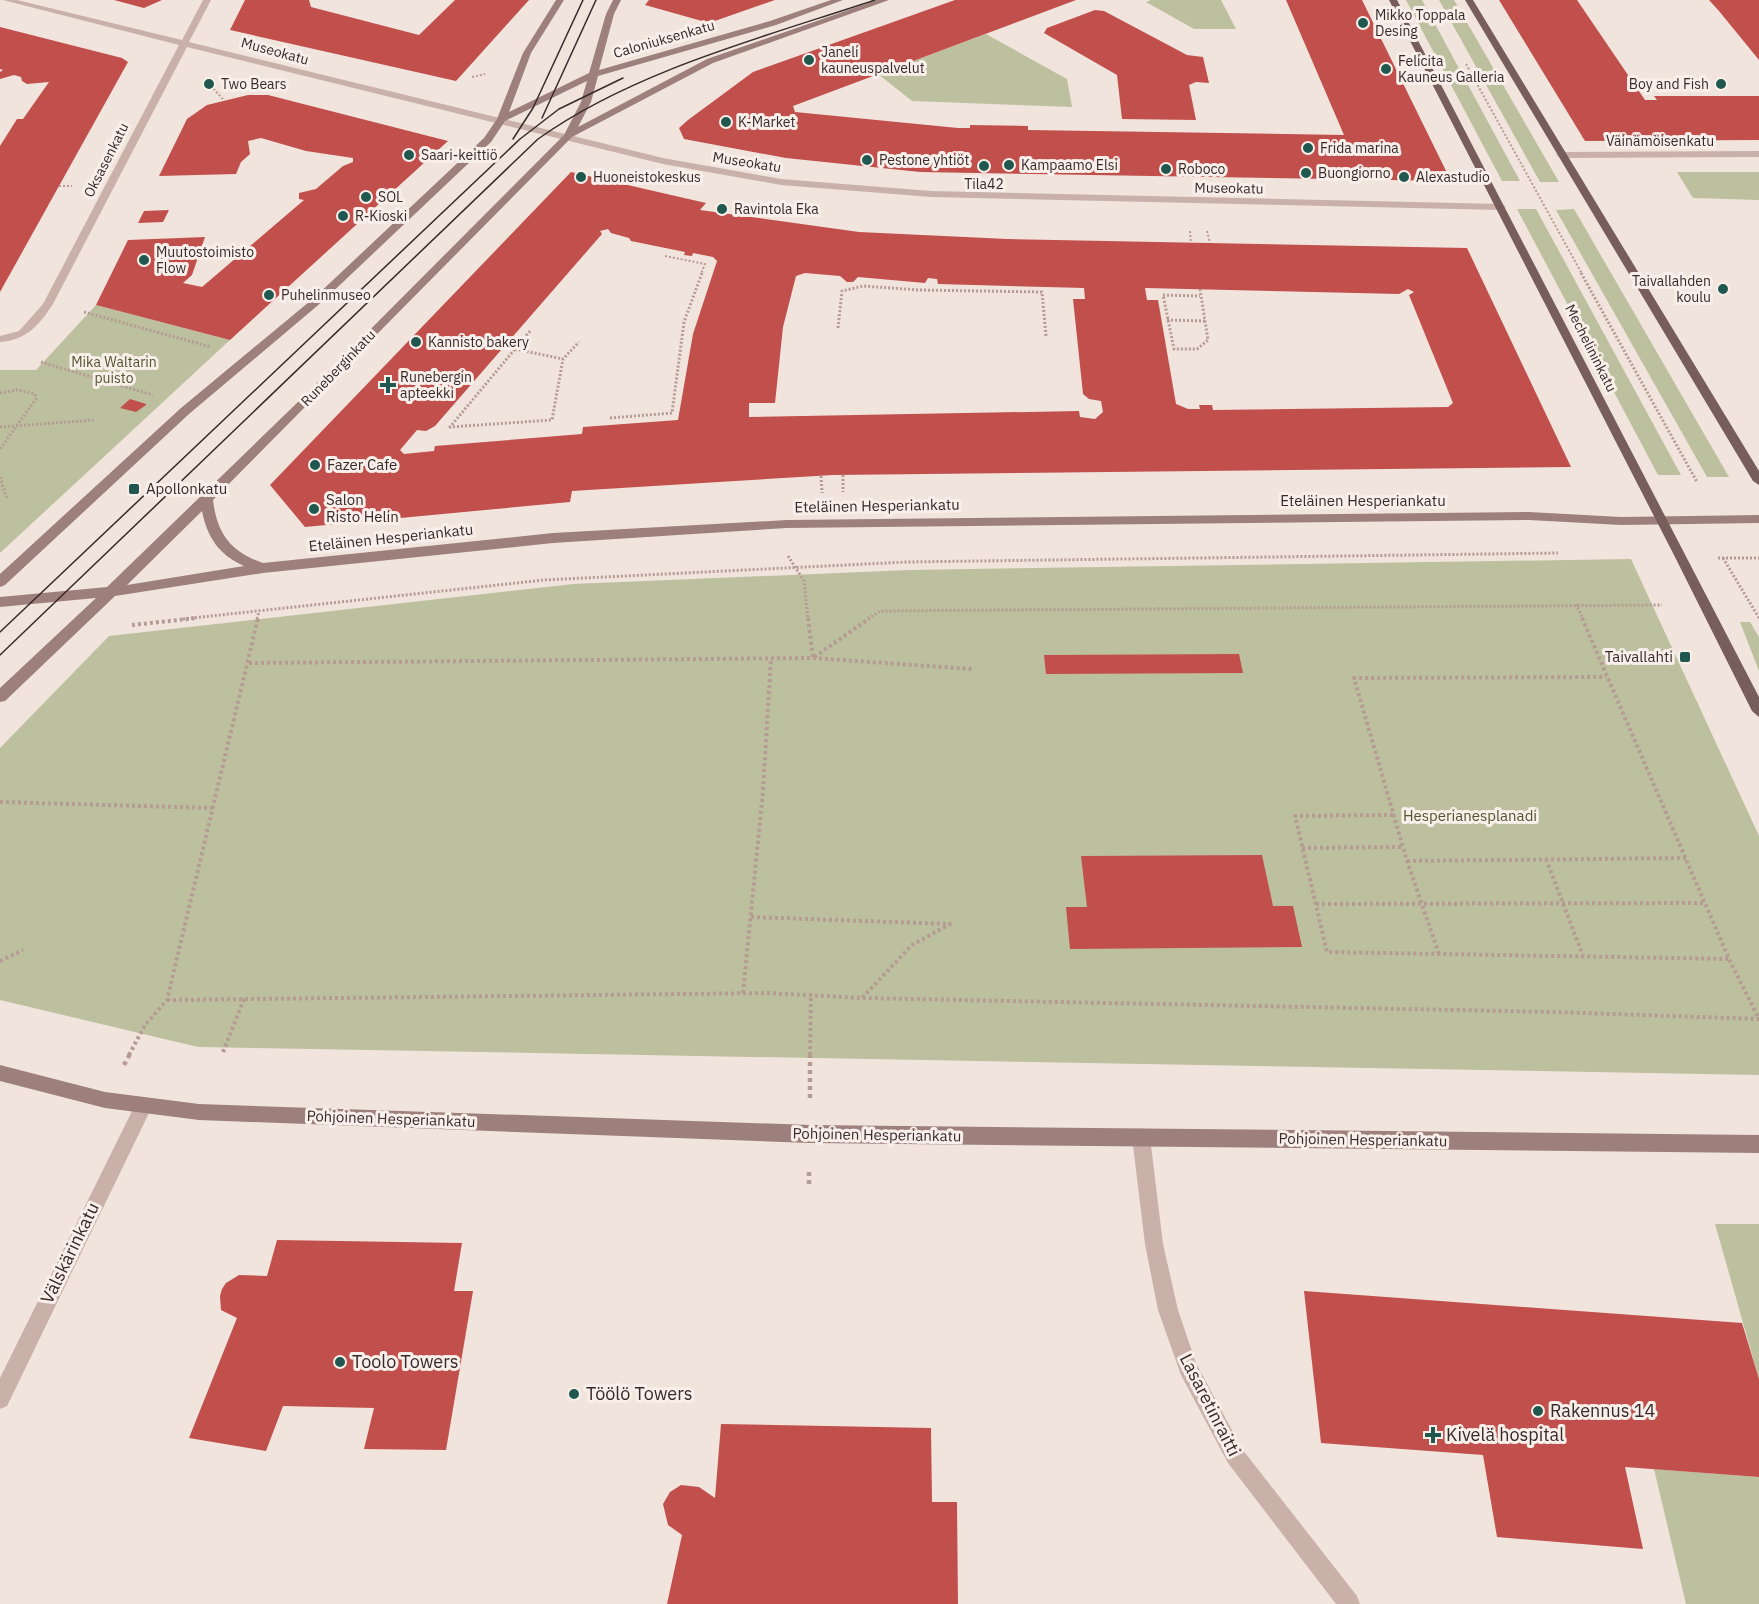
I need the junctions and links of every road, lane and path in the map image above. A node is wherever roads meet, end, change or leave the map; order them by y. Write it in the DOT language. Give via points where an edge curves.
graph roads {
  1 [pos="7,0"];
  2 [pos="207,0"];
  3 [pos="560,0"];
  4 [pos="617,0"];
  5 [pos="839,0"];
  6 [pos="885,0"];
  7 [pos="1393,0"];
  8 [pos="1469,0"];
  9 [pos="185,43"];
  10 [pos="1465,62"];
  11 [pos="594,74"];
  12 [pos="210,85"];
  13 [pos="223,99"];
  14 [pos="502,119"];
  15 [pos="568,136"];
  16 [pos="1759,154"];
  17 [pos="1561,155"];
  18 [pos="1544,203"];
  19 [pos="1590,203"];
  20 [pos="1501,207"];
  21 [pos="665,255"];
  22 [pos="1200,289"];
  23 [pos="1200,296"];
  24 [pos="84,312"];
  25 [pos="1167,320"];
  26 [pos="1204,321"];
  27 [pos="838,328"];
  28 [pos="530,331"];
  29 [pos="1046,336"];
  30 [pos="0,339"];
  31 [pos="579,342"];
  32 [pos="216,348"];
  33 [pos="515,349"];
  34 [pos="562,359"];
  35 [pos="41,362"];
  36 [pos="0,393"];
  37 [pos="156,396"];
  38 [pos="610,418"];
  39 [pos="94,420"];
  40 [pos="0,427"];
  41 [pos="15,428"];
  42 [pos="0,448"];
  43 [pos="843,475"];
  44 [pos="821,476"];
  45 [pos="0,477"];
  46 [pos="1759,481"];
  47 [pos="1696,482"];
  48 [pos="822,495"];
  49 [pos="844,495"];
  50 [pos="207,498"];
  51 [pos="7,499"];
  52 [pos="1759,519"];
  53 [pos="1663,520"];
  54 [pos="785,552"];
  55 [pos="1565,553"];
  56 [pos="1724,558"];
  57 [pos="263,568"];
  58 [pos="797,568"];
  59 [pos="0,582"];
  60 [pos="110,592"];
  61 [pos="0,602"];
  62 [pos="1576,604"];
  63 [pos="1662,605"];
  64 [pos="259,612"];
  65 [pos="1759,618"];
  66 [pos="129,625"];
  67 [pos="771,658"];
  68 [pos="813,658"];
  69 [pos="249,663"];
  70 [pos="972,669"];
  71 [pos="1606,677"];
  72 [pos="0,697"];
  73 [pos="1759,711"];
  74 [pos="0,802"];
  75 [pos="212,808"];
  76 [pos="1394,815"];
  77 [pos="1403,847"];
  78 [pos="1302,848"];
  79 [pos="1686,858"];
  80 [pos="1546,859"];
  81 [pos="1407,861"];
  82 [pos="1563,902"];
  83 [pos="1422,903"];
  84 [pos="1705,903"];
  85 [pos="1316,904"];
  86 [pos="751,917"];
  87 [pos="23,950"];
  88 [pos="1439,954"];
  89 [pos="1583,956"];
  90 [pos="1729,959"];
  91 [pos="0,961"];
  92 [pos="743,993"];
  93 [pos="811,994"];
  94 [pos="862,998"];
  95 [pos="244,999"];
  96 [pos="168,1000"];
  97 [pos="1759,1019"];
  98 [pos="146,1025"];
  99 [pos="223,1052"];
  100 [pos="0,1073"];
  101 [pos="143,1107"];
  102 [pos="810,1134"];
  103 [pos="1141,1137"];
  104 [pos="1759,1144"];
  105 [pos="809,1186"];
  106 [pos="0,1400"];
  107 [pos="1348,1604"];
  1 -- 9 [label="street, Museokatu"];
  2 -- 9 [label="street, Oksasenkatu"];
  3 -- 14 [label="main road" via="527,53"];
  4 -- 11 [label="main road, Runeberginkatu"];
  5 -- 11 [label="main road, Caloniuksenkatu"];
  6 -- 15 [label="main road" via="710,61"];
  7 -- 20 [label="main road, Mechelininkatu"];
  8 -- 17 [label="main road"];
  9 -- 14 [label="street, Museokatu"];
  9 -- 30 [label="street, Oksasenkatu" via="48,304 27,332"];
  10 -- 18 [label="path"];
  11 -- 14 [label="main road, Caloniuksenkatu"];
  11 -- 15 [label="main road, Runeberginkatu" via="579,118"];
  12 -- 13 [label="path"];
  14 -- 15 [label="street, Museokatu"];
  14 -- 59 [label="main road" via="489,140 468,161 319,299 185,411"];
  15 -- 20 [label="street, Museokatu" via="723,173 931,195"];
  15 -- 50 [label="main road, Runeberginkatu"];
  16 -- 17 [label="street, Väinämöisenkatu"];
  17 -- 19 [label="main road"];
  18 -- 19 [label="path"];
  18 -- 20 [label="path"];
  18 -- 47 [label="path"];
  19 -- 46 [label="main road"];
  20 -- 53 [label="main road, Mechelininkatu"];
  21 -- 38 [label="path" via="705,264 684,322 672,413"];
  22 -- 23 [label="path"];
  23 -- 25 [label="path" via="1164,295"];
  23 -- 26 [label="path"];
  24 -- 32 [label="path"];
  25 -- 26 [label="path"];
  25 -- 26 [label="path" via="1174,350 1193,351 1202,348 1208,339"];
  27 -- 29 [label="path" via="842,291 863,286 1042,292"];
  28 -- 33 [label="path"];
  31 -- 34 [label="path"];
  33 -- 34 [label="path"];
  33 -- 34 [label="path" via="450,427 552,420"];
  35 -- 37 [label="path"];
  36 -- 41 [label="path" via="27,390 34,394 36,399"];
  39 -- 41 [label="path"];
  40 -- 41 [label="path"];
  41 -- 42 [label="path"];
  43 -- 49 [label="path"];
  44 -- 48 [label="path"];
  45 -- 51 [label="path"];
  50 -- 57 [label="main road" via="212,530 222,544 237,559"];
  50 -- 60 [label="main road, Runeberginkatu"];
  52 -- 53 [label="main road, Eteläinen Hesperiankatu"];
  53 -- 57 [label="main road, Eteläinen Hesperiankatu" via="1517,516 786,524 553,538"];
  53 -- 73 [label="main road, Mechelininkatu"];
  54 -- 58 [label="path"];
  55 -- 58 [label="path" via="906,562"];
  56 -- 65 [label="path"];
  57 -- 60 [label="main road, Eteläinen Hesperiankatu"];
  58 -- 64 [label="path" via="544,580"];
  58 -- 68 [label="path" via="804,581"];
  60 -- 61 [label="main road, Eteläinen Hesperiankatu"];
  60 -- 72 [label="main road, Runeberginkatu"];
  62 -- 63 [label="path"];
  62 -- 68 [label="path" via="880,611"];
  62 -- 71 [label="path"];
  64 -- 66 [label="path"];
  64 -- 69 [label="path"];
  67 -- 68 [label="path"];
  67 -- 69 [label="path"];
  67 -- 86 [label="path"];
  68 -- 70 [label="path"];
  69 -- 75 [label="path"];
  71 -- 76 [label="path" via="1354,678"];
  71 -- 79 [label="path"];
  74 -- 75 [label="path"];
  75 -- 96 [label="path"];
  76 -- 77 [label="path"];
  76 -- 78 [label="path" via="1295,816"];
  77 -- 78 [label="path"];
  77 -- 81 [label="path"];
  78 -- 85 [label="path"];
  79 -- 80 [label="path"];
  79 -- 84 [label="path"];
  80 -- 81 [label="path"];
  80 -- 82 [label="path"];
  81 -- 83 [label="path"];
  82 -- 83 [label="path"];
  82 -- 84 [label="path"];
  82 -- 89 [label="path"];
  83 -- 85 [label="path"];
  83 -- 88 [label="path"];
  84 -- 90 [label="path"];
  85 -- 88 [label="path" via="1328,952"];
  86 -- 92 [label="path"];
  86 -- 94 [label="path" via="950,924 912,945"];
  87 -- 91 [label="path"];
  88 -- 89 [label="path"];
  89 -- 90 [label="path"];
  90 -- 97 [label="path"];
  92 -- 93 [label="path"];
  92 -- 95 [label="path"];
  93 -- 94 [label="path"];
  93 -- 102 [label="path"];
  94 -- 97 [label="path"];
  95 -- 96 [label="path"];
  95 -- 99 [label="path"];
  96 -- 98 [label="path"];
  100 -- 101 [label="main road, Pohjoinen Hesperiankatu"];
  101 -- 102 [label="main road, Pohjoinen Hesperiankatu"];
  101 -- 106 [label="street, Välskärinkatu"];
  102 -- 103 [label="main road, Pohjoinen Hesperiankatu"];
  102 -- 105 [label="path"];
  103 -- 104 [label="main road, Pohjoinen Hesperiankatu"];
  103 -- 107 [label="street, Lasaretinraitti" via="1154,1244 1168,1310 1188,1368 1235,1456"];
}
